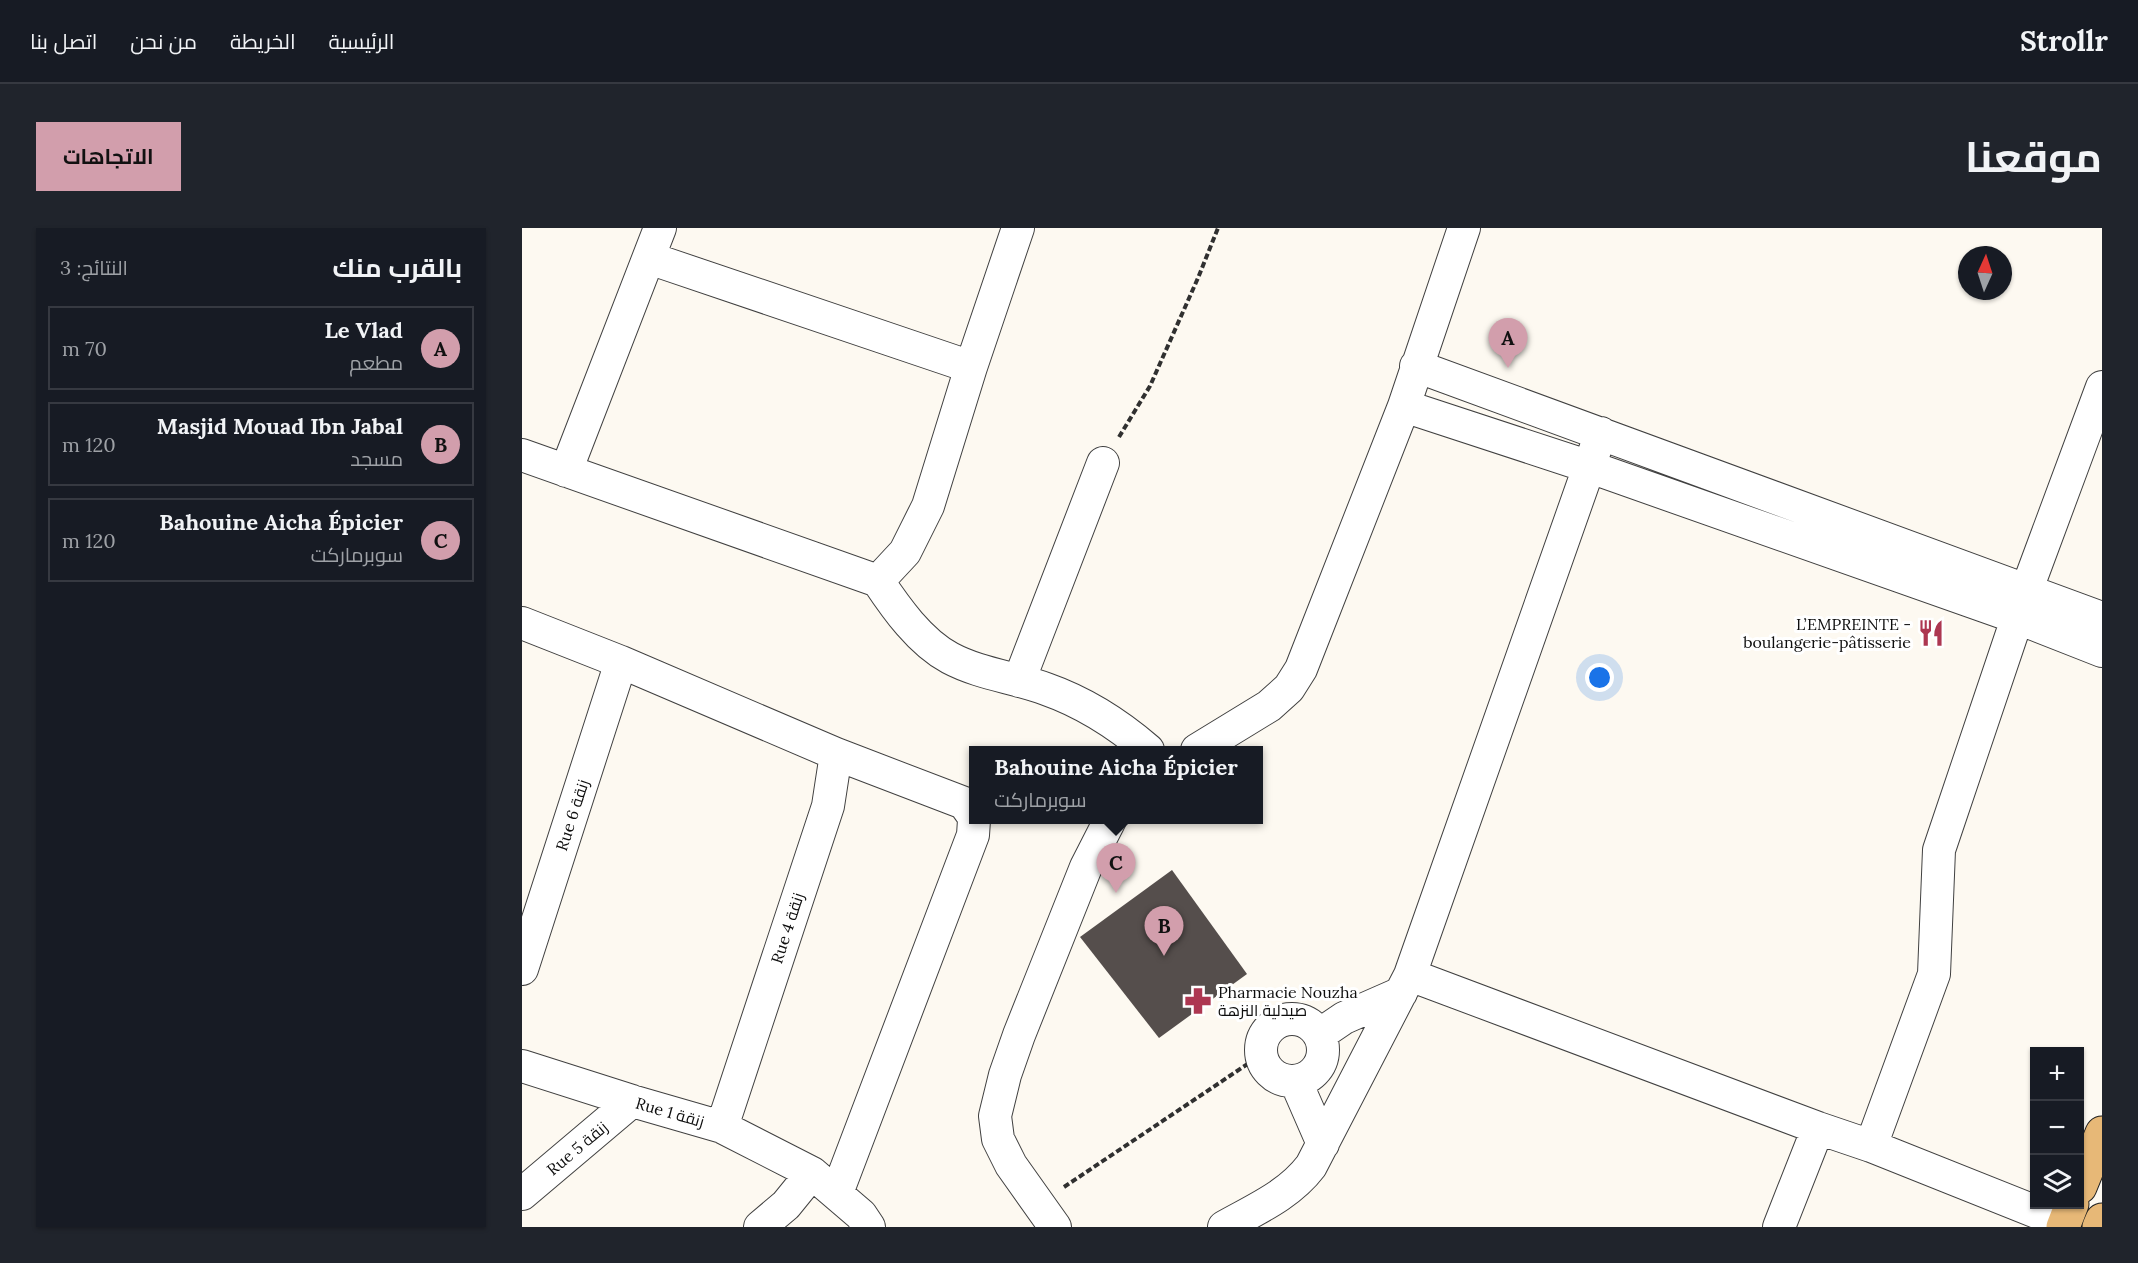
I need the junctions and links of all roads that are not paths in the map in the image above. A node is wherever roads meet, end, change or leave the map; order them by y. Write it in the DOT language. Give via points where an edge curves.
graph roads {
  1 [pos="660,228"];
  2 [pos="1018,228"];
  3 [pos="1464,228"];
  4 [pos="649,258"];
  5 [pos="1416,366"];
  6 [pos="970,367"];
  7 [pos="2102,387"];
  8 [pos="1404,406"];
  9 [pos="1601,432"];
  10 [pos="522,455"];
  11 [pos="1103,463"];
  12 [pos="1590,467"];
  13 [pos="566,471"];
  14 [pos="878,581"];
  15 [pos="2022,603"];
  16 [pos="2102,618"];
  17 [pos="522,623"];
  18 [pos="2102,651"];
  19 [pos="621,662"];
  20 [pos="1019,681"];
  21 [pos="1142,746"];
  22 [pos="1204,746"];
  23 [pos="823,748"];
  24 [pos="969,810"];
  25 [pos="974,824"];
  26 [pos="1108,824"];
  27 [pos="522,969"];
  28 [pos="1406,984"];
  29 [pos="1318,1035"];
  30 [pos="522,1066"];
  31 [pos="1296,1082"];
  32 [pos="632,1101"];
  33 [pos="722,1127"];
  34 [pos="1818,1128"];
  35 [pos="2102,1133"];
  36 [pos="1323,1144"];
  37 [pos="1871,1146"];
  38 [pos="812,1173"];
  39 [pos="2084,1175"];
  40 [pos="837,1193"];
  41 [pos="522,1194"];
  42 [pos="1047,1216"];
  43 [pos="2067,1218"];
  44 [pos="2102,1220"];
  45 [pos="760,1227"];
  46 [pos="869,1227"];
  47 [pos="1224,1227"];
  48 [pos="1779,1227"];
  49 [pos="2099,1227"];
  1 -- 4 [label="street"];
  2 -- 6 [label="street"];
  3 -- 5 [label="street"];
  4 -- 6 [label="street"];
  4 -- 13 [label="street"];
  5 -- 8 [label="street"];
  5 -- 9 [label="street"];
  6 -- 14 [label="street" via="928,506 905,552"];
  7 -- 15 [label="street"];
  8 -- 12 [label="street"];
  8 -- 22 [label="street" via="1301,669 1289,688 1269,706"];
  9 -- 12 [label="street"];
  9 -- 15 [label="street"];
  10 -- 13 [label="street"];
  11 -- 20 [label="street"];
  12 -- 15 [label="street"];
  12 -- 28 [label="street"];
  13 -- 14 [label="street"];
  14 -- 20 [label="street" via="919,634 948,657"];
  15 -- 16 [label="street"];
  15 -- 18 [label="street"];
  15 -- 37 [label="street" via="1939,850 1934,974"];
  17 -- 19 [label="street"];
  19 -- 23 [label="street"];
  19 -- 27 [label="street, Rue 6 زنقة"];
  20 -- 21 [label="street" via="1080,703"];
  23 -- 24 [label="street" via="964,803"];
  23 -- 33 [label="street, Rue 4 زنقة" via="828,806"];
  25 -- 40 [label="street" via="973,835"];
  26 -- 42 [label="street" via="1086,867 1019,1035 995,1116 998,1138 1011,1165"];
  28 -- 29 [label="street"];
  28 -- 34 [label="street"];
  28 -- 36 [label="street"];
  29 -- 31 [label="street" via="1323,1046 1322,1058 1316,1069"];
  29 -- 31 [label="street" via="1299,1020 1287,1020 1266,1032 1261,1043 1265,1066 1272,1075"];
  30 -- 32 [label="street, Rue 1 زنقة"];
  31 -- 36 [label="street"];
  32 -- 33 [label="street, Rue 1 زنقة"];
  32 -- 41 [label="street, Rue 5 زنقة"];
  33 -- 38 [label="street, Rue 1 زنقة"];
  34 -- 37 [label="street"];
  34 -- 48 [label="street"];
  35 -- 39 [label="main road"];
  36 -- 47 [label="street" via="1301,1179 1286,1192"];
  37 -- 43 [label="street"];
  38 -- 40 [label="street, Rue 1 زنقة"];
  38 -- 45 [label="street" via="786,1205"];
  40 -- 46 [label="street, Rue 1 زنقة"];
  44 -- 49 [label="main road"];
}
